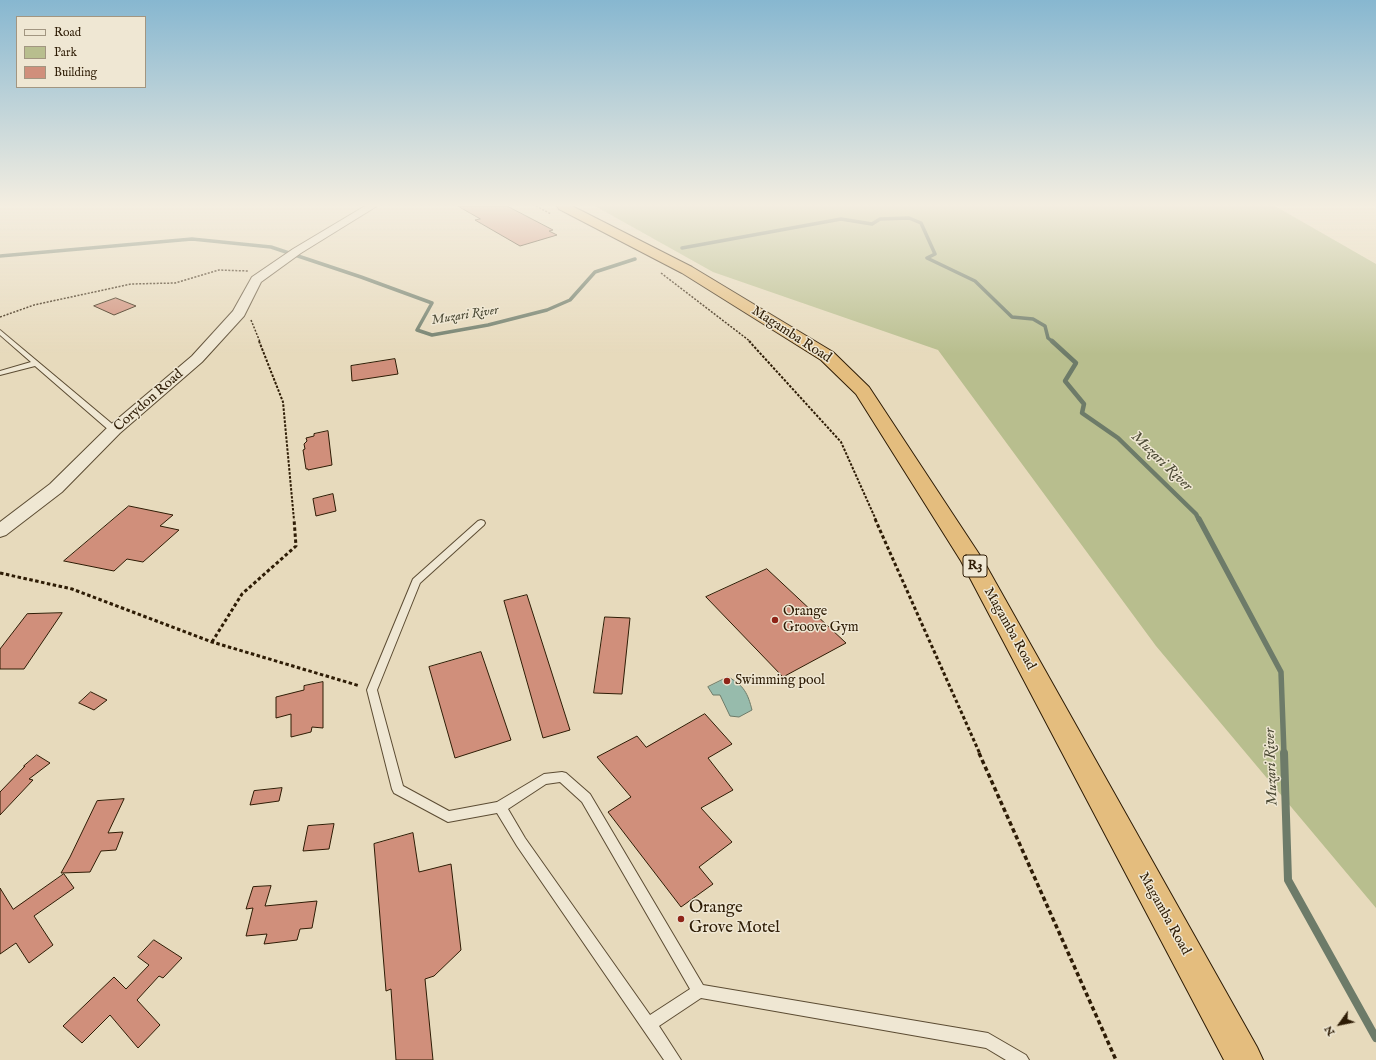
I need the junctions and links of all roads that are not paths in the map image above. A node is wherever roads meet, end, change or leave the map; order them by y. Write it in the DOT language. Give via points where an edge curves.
graph roads {
  1 [pos="291,255"];
  2 [pos="656,255"];
  3 [pos="0,332"];
  4 [pos="36,363"];
  5 [pos="0,373"];
  6 [pos="114,430"];
  7 [pos="480,523"];
  8 [pos="0,531"];
  9 [pos="500,807"];
  10 [pos="699,991"];
  11 [pos="648,1024"];
  12 [pos="673,1060"];
  13 [pos="1021,1060"];
  14 [pos="1244,1060"];
  1 -- 6 [label="street, Corydon Road" via="256,280 239,313 197,360"];
  2 -- 14 [label="highway, Magamba Road / R3" via="687,270 827,356 863,390 972,560"];
  3 -- 4 [label="lane"];
  4 -- 5 [label="lane"];
  4 -- 6 [label="lane"];
  6 -- 8 [label="street, Corydon Road" via="56,488"];
  7 -- 9 [label="lane" via="416,581 372,690 398,789 448,817"];
  9 -- 10 [label="lane" via="544,779 562,777 586,798"];
  9 -- 11 [label="lane" via="521,842"];
  10 -- 11 [label="lane"];
  10 -- 13 [label="lane" via="988,1041"];
  11 -- 12 [label="lane"];
}
